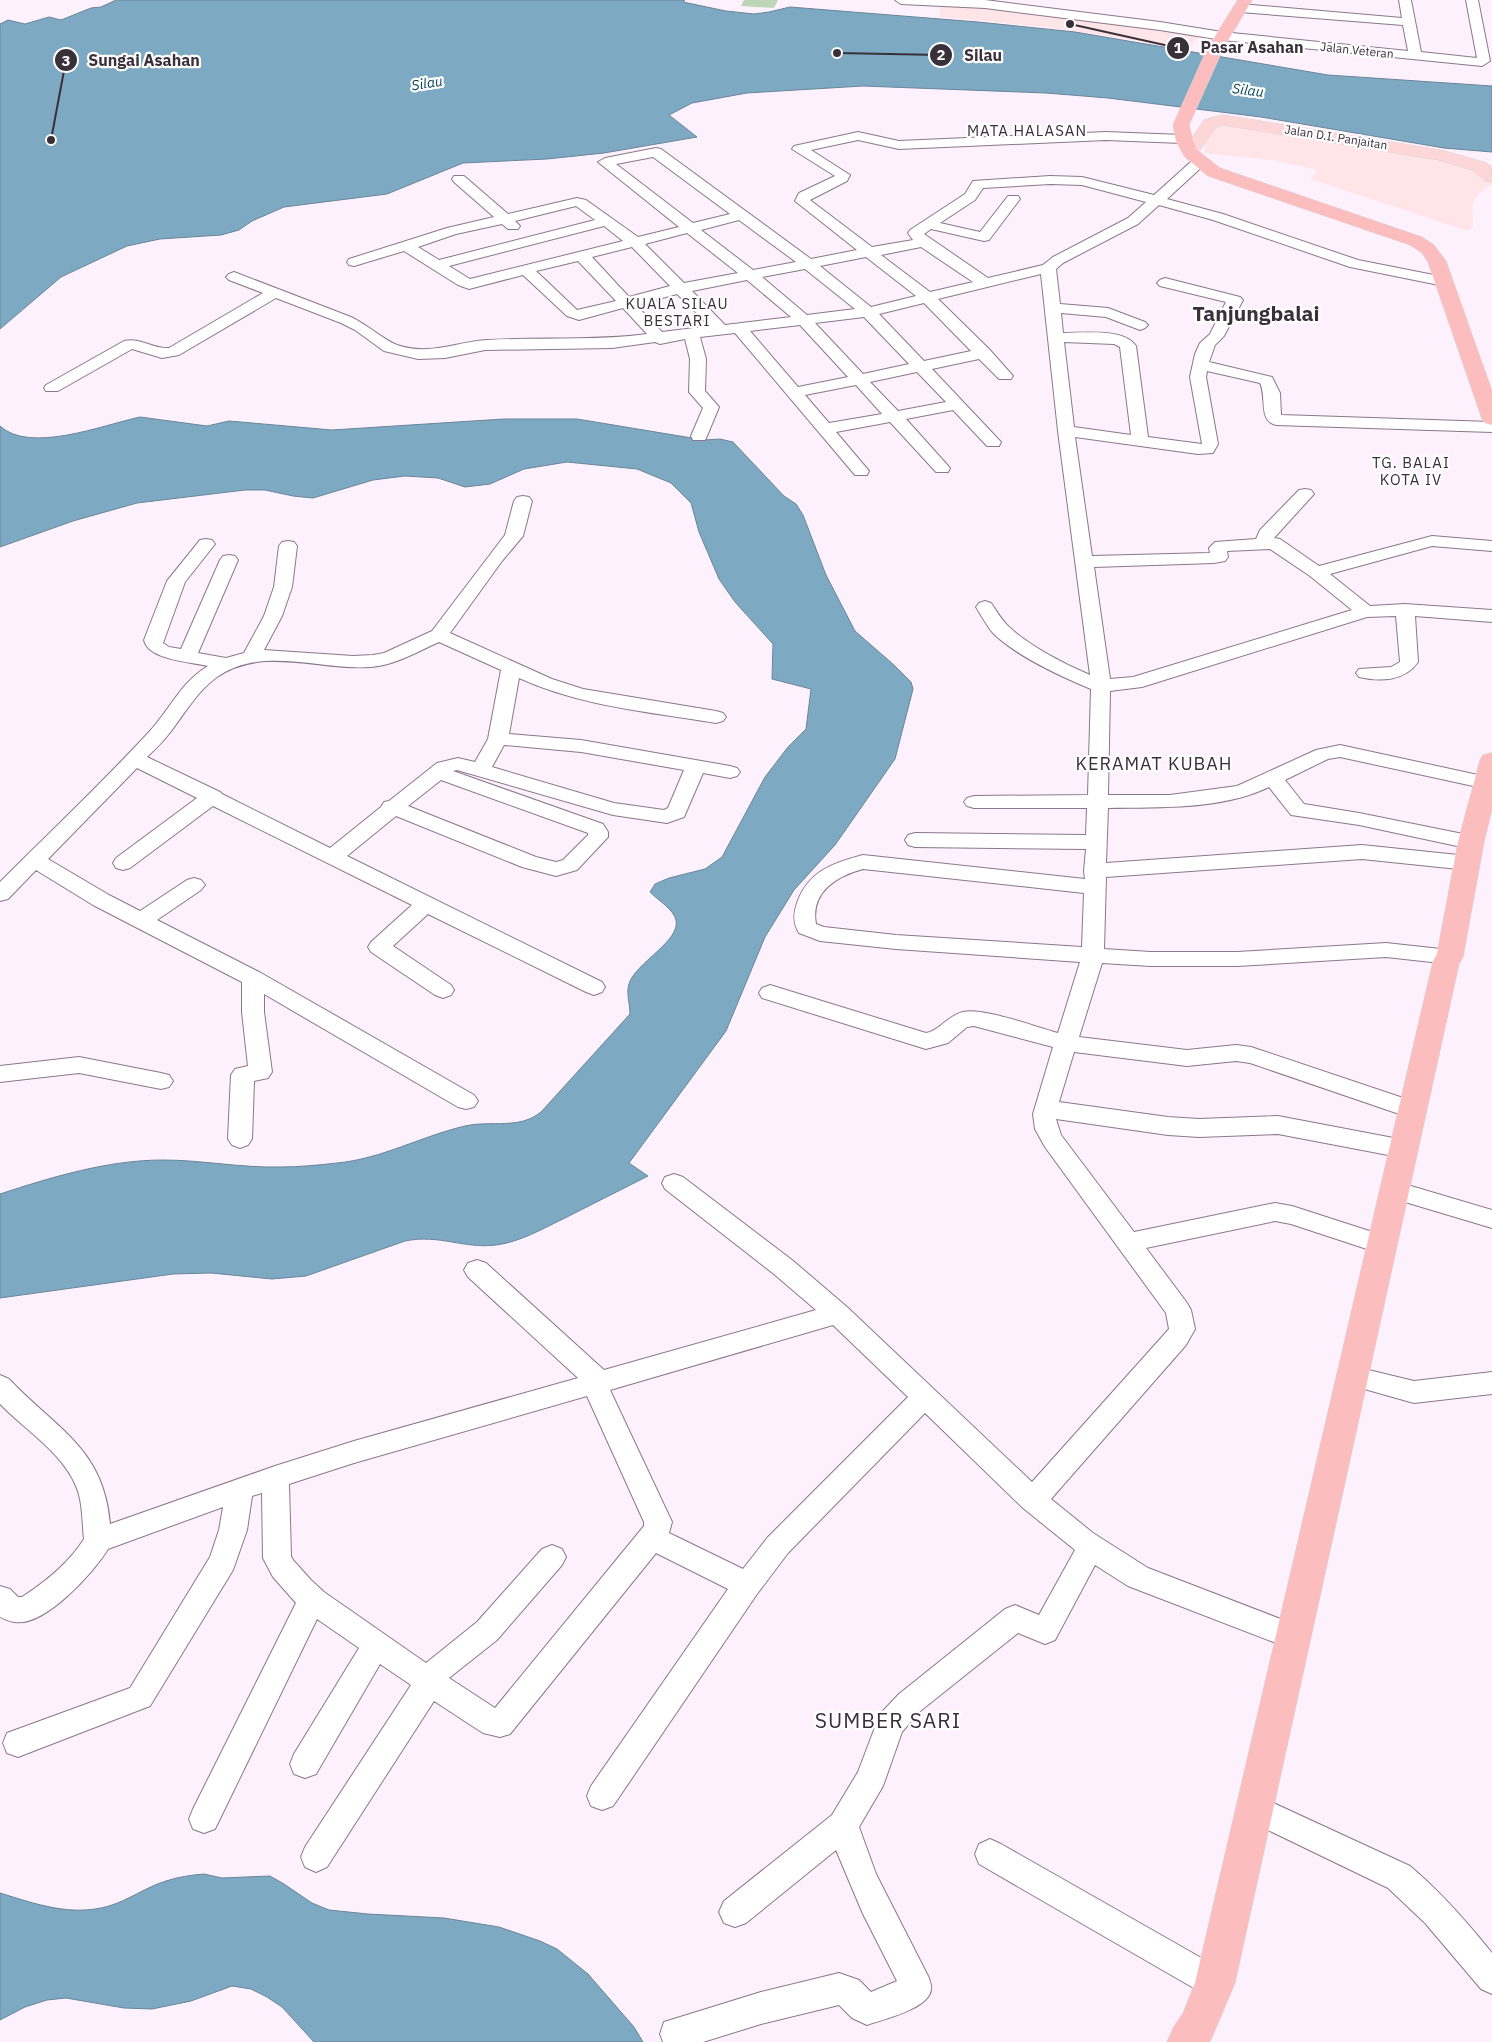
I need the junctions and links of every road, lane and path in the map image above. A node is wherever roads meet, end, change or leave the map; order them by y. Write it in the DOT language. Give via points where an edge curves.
graph roads {
  1 [pos="901,0"];
  2 [pos="1404,0"];
  3 [pos="1472,0"];
  4 [pos="1242,4"];
  5 [pos="1038,5"];
  6 [pos="1475,21"];
  7 [pos="1409,22"];
  8 [pos="1492,23"];
  9 [pos="1219,42"];
  10 [pos="1415,56"];
  11 [pos="1188,145"];
  12 [pos="1492,177"];
  13 [pos="458,179"];
  14 [pos="1013,199"];
  15 [pos="1156,200"];
  16 [pos="742,215"];
  17 [pos="504,218"];
  18 [pos="607,221"];
  19 [pos="927,224"];
  20 [pos="690,228"];
  21 [pos="529,240"];
  22 [pos="635,242"];
  23 [pos="924,242"];
  24 [pos="405,245"];
  25 [pos="869,254"];
  26 [pos="581,256"];
  27 [pos="557,261"];
  28 [pos="354,262"];
  29 [pos="808,264"];
  30 [pos="437,265"];
  31 [pos="1048,268"];
  32 [pos="525,269"];
  33 [pos="750,275"];
  34 [pos="234,277"];
  35 [pos="1444,281"];
  36 [pos="1165,283"];
  37 [pos="986,284"];
  38 [pos="681,288"];
  39 [pos="274,293"];
  40 [pos="928,298"];
  41 [pos="628,303"];
  42 [pos="1052,308"];
  43 [pos="868,312"];
  44 [pos="805,321"];
  45 [pos="1140,325"];
  46 [pos="738,327"];
  47 [pos="721,329"];
  48 [pos="691,333"];
  49 [pos="1057,337"];
  50 [pos="660,338"];
  51 [pos="984,353"];
  52 [pos="1201,365"];
  53 [pos="922,366"];
  54 [pos="1005,376"];
  55 [pos="860,379"];
  56 [pos="52,388"];
  57 [pos="794,393"];
  58 [pos="956,405"];
  59 [pos="893,417"];
  60 [pos="1492,419"];
  61 [pos="1492,427"];
  62 [pos="825,429"];
  63 [pos="1066,431"];
  64 [pos="698,436"];
  65 [pos="1140,440"];
  66 [pos="993,442"];
  67 [pos="942,468"];
  68 [pos="861,471"];
  69 [pos="1305,494"];
  70 [pos="523,501"];
  71 [pos="1264,543"];
  72 [pos="206,544"];
  73 [pos="288,546"];
  74 [pos="1492,546"];
  75 [pos="229,560"];
  76 [pos="1085,562"];
  77 [pos="1316,572"];
  78 [pos="985,607"];
  79 [pos="1405,610"];
  80 [pos="1366,612"];
  81 [pos="1492,616"];
  82 [pos="439,635"];
  83 [pos="187,656"];
  84 [pos="251,657"];
  85 [pos="226,664"];
  86 [pos="511,668"];
  87 [pos="1366,673"];
  88 [pos="1101,686"];
  89 [pos="716,717"];
  90 [pos="498,738"];
  91 [pos="135,759"];
  92 [pos="696,766"];
  93 [pos="480,770"];
  94 [pos="436,771"];
  95 [pos="730,772"];
  96 [pos="1490,772"];
  97 [pos="1273,778"];
  98 [pos="214,796"];
  99 [pos="974,802"];
  100 [pos="1097,802"];
  101 [pos="392,808"];
  102 [pos="613,809"];
  103 [pos="596,829"];
  104 [pos="915,840"];
  105 [pos="1096,842"];
  106 [pos="1470,853"];
  107 [pos="332,857"];
  108 [pos="33,859"];
  109 [pos="123,862"];
  110 [pos="1095,879"];
  111 [pos="4,884"];
  112 [pos="194,885"];
  113 [pos="427,903"];
  114 [pos="141,920"];
  115 [pos="1093,956"];
  116 [pos="1450,957"];
  117 [pos="254,978"];
  118 [pos="594,987"];
  119 [pos="443,990"];
  120 [pos="770,993"];
  121 [pos="1066,1043"];
  122 [pos="0,1074"];
  123 [pos="161,1081"];
  124 [pos="466,1101"];
  125 [pos="1045,1109"];
  126 [pos="1413,1110"];
  127 [pos="240,1139"];
  128 [pos="1404,1149"];
  129 [pos="674,1183"];
  130 [pos="1394,1190"];
  131 [pos="1492,1219"];
  132 [pos="1129,1242"];
  133 [pos="1382,1245"];
  134 [pos="477,1270"];
  135 [pos="838,1314"];
  136 [pos="1352,1376"];
  137 [pos="597,1382"];
  138 [pos="1492,1383"];
  139 [pos="0,1386"];
  140 [pos="925,1396"];
  141 [pos="276,1477"];
  142 [pos="239,1489"];
  143 [pos="1033,1500"];
  144 [pos="652,1538"];
  145 [pos="98,1542"];
  146 [pos="1092,1547"];
  147 [pos="552,1557"];
  148 [pos="747,1585"];
  149 [pos="0,1598"];
  150 [pos="313,1598"];
  151 [pos="1294,1637"];
  152 [pos="376,1645"];
  153 [pos="429,1681"];
  154 [pos="18,1743"];
  155 [pos="305,1764"];
  156 [pos="602,1796"];
  157 [pos="1254,1808"];
  158 [pos="204,1820"];
  159 [pos="843,1825"];
  160 [pos="990,1854"];
  161 [pos="316,1856"];
  162 [pos="735,1912"];
  163 [pos="1492,1978"];
  164 [pos="1215,1983"];
  165 [pos="676,2034"];
  166 [pos="1187,2042"];
  1 -- 5 [label="street, Jalan Veteran"];
  2 -- 7 [label="street"];
  3 -- 6 [label="street, Jalan Veteran"];
  4 -- 7 [label="street"];
  4 -- 9 [label="highway"];
  5 -- 9 [label="street, Jalan Veteran"];
  6 -- 8 [label="street"];
  6 -- 10 [label="street, Jalan Veteran" via="1483,62"];
  7 -- 10 [label="street"];
  9 -- 10 [label="street, Jalan Veteran"];
  9 -- 11 [label="highway"];
  11 -- 12 [label="main road, Jalan D.I. Panjaitan" via="1210,123 1223,120 1441,155 1478,166"];
  11 -- 15 [label="street"];
  11 -- 25 [label="street" via="1106,136 899,145 858,136 800,148 843,175 804,196 802,201"];
  11 -- 35 [label="highway" via="1214,172 1416,241 1437,261"];
  13 -- 17 [label="street"];
  14 -- 19 [label="street" via="984,237"];
  15 -- 19 [label="street" via="1082,181 983,183 976,185 970,197"];
  15 -- 31 [label="street" via="1133,221"];
  15 -- 35 [label="street" via="1239,224 1347,262"];
  16 -- 20 [label="street"];
  16 -- 20 [label="street" via="656,152 605,162"];
  16 -- 29 [label="street"];
  17 -- 18 [label="street" via="576,202"];
  17 -- 21 [label="street"];
  17 -- 24 [label="street"];
  18 -- 21 [label="street"];
  18 -- 22 [label="street"];
  19 -- 23 [label="street" via="915,233"];
  20 -- 22 [label="street"];
  20 -- 33 [label="street"];
  21 -- 27 [label="street"];
  21 -- 30 [label="street"];
  22 -- 26 [label="street"];
  22 -- 38 [label="street"];
  23 -- 25 [label="street"];
  23 -- 37 [label="street"];
  24 -- 28 [label="street"];
  24 -- 30 [label="street"];
  25 -- 29 [label="street"];
  25 -- 40 [label="street"];
  26 -- 27 [label="street"];
  26 -- 41 [label="street"];
  27 -- 32 [label="street"];
  29 -- 33 [label="street"];
  29 -- 43 [label="street"];
  30 -- 32 [label="street" via="466,284"];
  31 -- 37 [label="street"];
  31 -- 42 [label="street"];
  32 -- 41 [label="street" via="574,314"];
  33 -- 38 [label="street"];
  33 -- 44 [label="street"];
  34 -- 39 [label="street"];
  35 -- 60 [label="highway"];
  36 -- 52 [label="street" via="1236,300 1216,336 1208,342"];
  37 -- 40 [label="street"];
  38 -- 41 [label="street"];
  38 -- 47 [label="street"];
  39 -- 50 [label="street" via="346,320 390,348 418,354 446,353 486,345 583,345"];
  39 -- 56 [label="street" via="173,352 162,353 130,344"];
  40 -- 43 [label="street"];
  40 -- 51 [label="street"];
  41 -- 50 [label="street"];
  42 -- 45 [label="street" via="1103,312"];
  42 -- 49 [label="street"];
  43 -- 44 [label="street"];
  43 -- 53 [label="street"];
  44 -- 46 [label="street"];
  44 -- 55 [label="street"];
  46 -- 47 [label="street"];
  46 -- 57 [label="street"];
  47 -- 48 [label="street"];
  48 -- 50 [label="street"];
  48 -- 64 [label="street" via="698,359 697,392 711,407"];
  49 -- 63 [label="street"];
  49 -- 65 [label="street" via="1117,340 1128,346"];
  51 -- 53 [label="street"];
  51 -- 54 [label="street"];
  52 -- 61 [label="street" via="1266,380 1274,398 1273,417 1276,420"];
  52 -- 65 [label="street" via="1198,377 1210,444 1207,449"];
  53 -- 55 [label="street"];
  53 -- 58 [label="street"];
  55 -- 57 [label="street"];
  55 -- 59 [label="street"];
  57 -- 62 [label="street"];
  58 -- 59 [label="street"];
  58 -- 66 [label="street"];
  59 -- 62 [label="street"];
  59 -- 67 [label="street"];
  62 -- 68 [label="street"];
  63 -- 65 [label="street"];
  63 -- 76 [label="street"];
  69 -- 71 [label="street" via="1266,534"];
  70 -- 82 [label="street" via="514,536"];
  71 -- 76 [label="street" via="1221,546 1218,548 1219,557 1214,558"];
  71 -- 77 [label="street" via="1274,543"];
  72 -- 83 [label="street" via="176,581 153,640 154,646 163,651"];
  73 -- 84 [label="street" via="283,586 273,616"];
  74 -- 77 [label="street" via="1432,541"];
  75 -- 83 [label="street"];
  76 -- 88 [label="street"];
  77 -- 80 [label="street"];
  78 -- 88 [label="street" via="1000,629 1026,648"];
  79 -- 80 [label="street"];
  79 -- 81 [label="street"];
  79 -- 87 [label="street" via="1408,666 1394,673"];
  80 -- 88 [label="street" via="1135,683"];
  82 -- 84 [label="street" via="390,657 372,660"];
  82 -- 86 [label="street"];
  83 -- 85 [label="street"];
  84 -- 85 [label="street"];
  85 -- 91 [label="street" via="210,673 190,692"];
  86 -- 89 [label="street" via="580,694"];
  86 -- 90 [label="street"];
  88 -- 100 [label="street"];
  90 -- 92 [label="street" via="574,745"];
  90 -- 93 [label="street"];
  91 -- 98 [label="street"];
  91 -- 108 [label="street"];
  92 -- 95 [label="street"];
  92 -- 102 [label="street" via="674,814 667,817"];
  93 -- 94 [label="street" via="458,764"];
  93 -- 102 [label="street"];
  94 -- 101 [label="street"];
  94 -- 103 [label="street"];
  96 -- 97 [label="street" via="1340,751 1323,754"];
  96 -- 106 [label="highway"];
  97 -- 100 [label="street" via="1240,792 1170,800"];
  97 -- 106 [label="street" via="1298,810 1359,819"];
  98 -- 107 [label="street"];
  98 -- 109 [label="street"];
  99 -- 100 [label="street"];
  100 -- 105 [label="street"];
  101 -- 103 [label="street" via="529,862 556,869 570,865 598,837"];
  101 -- 107 [label="street"];
  102 -- 103 [label="street"];
  104 -- 105 [label="street"];
  105 -- 110 [label="street"];
  106 -- 110 [label="street" via="1362,852"];
  106 -- 116 [label="highway"];
  107 -- 113 [label="street"];
  108 -- 111 [label="street"];
  108 -- 114 [label="street"];
  110 -- 115 [label="street"];
  110 -- 115 [label="street" via="863,862 838,868 821,878 803,919 807,928 820,934"];
  112 -- 114 [label="street"];
  113 -- 118 [label="street"];
  113 -- 119 [label="street" via="379,947"];
  114 -- 117 [label="street"];
  115 -- 116 [label="street" via="1195,960 1386,950"];
  115 -- 121 [label="street"];
  116 -- 126 [label="highway" via="1446,961"];
  117 -- 124 [label="street"];
  117 -- 127 [label="street" via="253,1012 266,1072 243,1075"];
  120 -- 121 [label="street" via="926,1041 942,1037 963,1018 974,1018"];
  121 -- 125 [label="street"];
  121 -- 126 [label="street" via="1187,1058 1236,1053 1251,1055"];
  122 -- 123 [label="street" via="79,1065"];
  125 -- 128 [label="street" via="1168,1126 1278,1125"];
  125 -- 132 [label="street" via="1047,1132"];
  126 -- 128 [label="highway"];
  128 -- 130 [label="highway"];
  129 -- 135 [label="street"];
  130 -- 131 [label="street"];
  130 -- 133 [label="highway"];
  132 -- 133 [label="street" via="1275,1212"];
  132 -- 143 [label="street" via="1178,1310 1182,1329"];
  133 -- 136 [label="highway"];
  134 -- 137 [label="street"];
  135 -- 137 [label="street"];
  135 -- 140 [label="street"];
  136 -- 138 [label="street" via="1414,1392"];
  136 -- 151 [label="highway"];
  137 -- 141 [label="street"];
  137 -- 144 [label="street" via="658,1522"];
  139 -- 145 [label="street" via="14,1403 53,1436 84,1475 91,1490"];
  140 -- 143 [label="street"];
  140 -- 148 [label="street" via="778,1545"];
  141 -- 142 [label="street"];
  141 -- 150 [label="street" via="277,1558 290,1578"];
  142 -- 145 [label="street"];
  142 -- 154 [label="street" via="233,1530 223,1560 140,1697"];
  143 -- 146 [label="street"];
  144 -- 148 [label="street"];
  144 -- 153 [label="street" via="505,1721 493,1723"];
  145 -- 149 [label="street" via="86,1559 58,1586 30,1607 15,1610"];
  146 -- 151 [label="street" via="1138,1577"];
  146 -- 159 [label="street" via="1045,1631 1015,1618 897,1715 885,1736 872,1776"];
  147 -- 153 [label="street" via="497,1620 445,1662"];
  148 -- 156 [label="street"];
  150 -- 152 [label="street"];
  150 -- 158 [label="street"];
  151 -- 157 [label="highway"];
  152 -- 153 [label="street"];
  152 -- 155 [label="street"];
  153 -- 161 [label="street"];
  157 -- 163 [label="street" via="1398,1877 1431,1906"];
  157 -- 164 [label="highway"];
  159 -- 162 [label="street"];
  159 -- 165 [label="street" via="877,1913 916,1988 867,2008 849,1992 840,1989"];
  160 -- 164 [label="street"];
  164 -- 166 [label="highway" via="1197,2027"];
}
